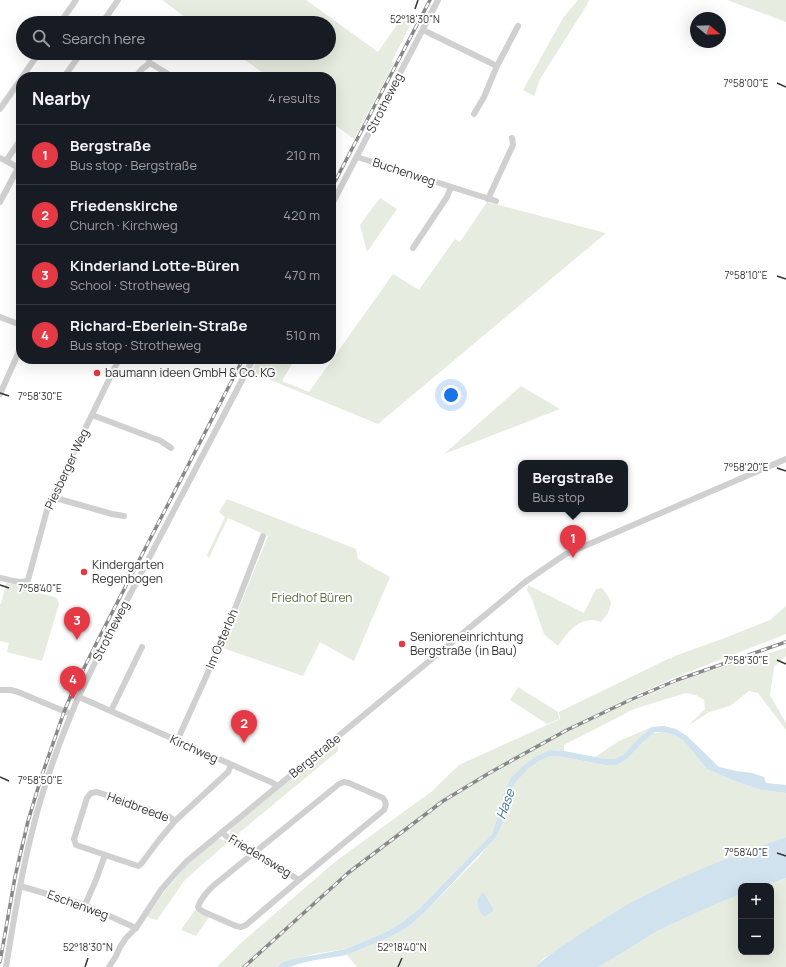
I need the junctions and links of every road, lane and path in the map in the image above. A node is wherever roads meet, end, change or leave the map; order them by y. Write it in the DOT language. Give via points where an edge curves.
graph roads {
  1 [pos="76,0"];
  2 [pos="118,0"];
  3 [pos="438,0"];
  4 [pos="65,16"];
  5 [pos="107,16"];
  6 [pos="518,26"];
  7 [pos="423,30"];
  8 [pos="34,60"];
  9 [pos="76,60"];
  10 [pos="149,60"];
  11 [pos="150,63"];
  12 [pos="497,66"];
  13 [pos="26,72"];
  14 [pos="68,72"];
  15 [pos="139,72"];
  16 [pos="165,72"];
  17 [pos="16,86"];
  18 [pos="0,109"];
  19 [pos="474,114"];
  20 [pos="512,138"];
  21 [pos="16,145"];
  22 [pos="357,157"];
  23 [pos="3,159"];
  24 [pos="16,166"];
  25 [pos="16,173"];
  26 [pos="451,187"];
  27 [pos="336,197"];
  28 [pos="488,199"];
  29 [pos="496,201"];
  30 [pos="0,202"];
  31 [pos="413,248"];
  32 [pos="0,317"];
  33 [pos="16,323"];
  34 [pos="16,358"];
  35 [pos="117,364"];
  36 [pos="250,364"];
  37 [pos="0,394"];
  38 [pos="92,416"];
  39 [pos="171,448"];
  40 [pos="786,459"];
  41 [pos="52,497"];
  42 [pos="124,516"];
  43 [pos="263,536"];
  44 [pos="0,578"];
  45 [pos="142,647"];
  46 [pos="0,690"];
  47 [pos="79,697"];
  48 [pos="111,711"];
  49 [pos="71,714"];
  50 [pos="177,741"];
  51 [pos="231,765"];
  52 [pos="277,786"];
  53 [pos="175,821"];
  54 [pos="222,832"];
  55 [pos="255,853"];
  56 [pos="105,854"];
  57 [pos="299,880"];
  58 [pos="20,886"];
  59 [pos="85,905"];
  60 [pos="136,928"];
  61 [pos="6,967"];
  62 [pos="109,967"];
  1 -- 4 [label="street"];
  2 -- 5 [label="street"];
  3 -- 7 [label="street, Strotheweg"];
  6 -- 12 [label="street"];
  7 -- 12 [label="street"];
  7 -- 22 [label="street, Strotheweg"];
  8 -- 13 [label="street"];
  9 -- 14 [label="street"];
  10 -- 11 [label="street"];
  11 -- 15 [label="street"];
  11 -- 16 [label="street"];
  12 -- 19 [label="street"];
  17 -- 18 [label="street"];
  20 -- 28 [label="street" via="513,145"];
  21 -- 23 [label="street"];
  22 -- 26 [label="street, Buchenweg"];
  22 -- 27 [label="street, Strotheweg"];
  23 -- 24 [label="street"];
  25 -- 30 [label="street"];
  26 -- 28 [label="street, Buchenweg"];
  26 -- 31 [label="street, Buchenweg"];
  28 -- 29 [label="street, Buchenweg"];
  32 -- 33 [label="street"];
  34 -- 37 [label="street"];
  35 -- 38 [label="street, Piesberger Weg"];
  36 -- 47 [label="street, Strotheweg" via="122,609"];
  38 -- 39 [label="street" via="161,441"];
  38 -- 41 [label="street, Piesberger Weg"];
  40 -- 52 [label="street, Bergstraße" via="554,562 524,582"];
  41 -- 42 [label="street"];
  41 -- 44 [label="street, Piesberger Weg" via="30,577 25,582"];
  43 -- 50 [label="street, Im Osterloh" via="224,637"];
  45 -- 48 [label="street"];
  46 -- 49 [label="street" via="18,692"];
  47 -- 48 [label="street, Kirchweg"];
  47 -- 49 [label="street, Strotheweg"];
  48 -- 50 [label="street, Kirchweg"];
  49 -- 58 [label="street, Strotheweg" via="43,794"];
  50 -- 51 [label="street, Kirchweg"];
  51 -- 52 [label="street, Kirchweg"];
  51 -- 53 [label="street, Heidbreede" via="228,772"];
  52 -- 54 [label="street, Bergstraße"];
  53 -- 56 [label="street, Heidbreede" via="138,866"];
  53 -- 56 [label="street, Heidbreede" via="168,816 97,792 91,793 87,798 74,839 76,845"];
  54 -- 55 [label="street, Friedensweg"];
  54 -- 60 [label="street, Bergstraße" via="174,875"];
  55 -- 57 [label="street, Friedensweg"];
  55 -- 57 [label="street" via="207,892 201,900 199,909 241,927"];
  55 -- 57 [label="street" via="339,784 349,783 383,798 386,802 384,810"];
  56 -- 59 [label="street"];
  58 -- 59 [label="street, Eschenweg"];
  58 -- 61 [label="street, Strotheweg"];
  59 -- 60 [label="street, Eschenweg"];
  60 -- 62 [label="street, Bergstraße" via="126,938"];
}
